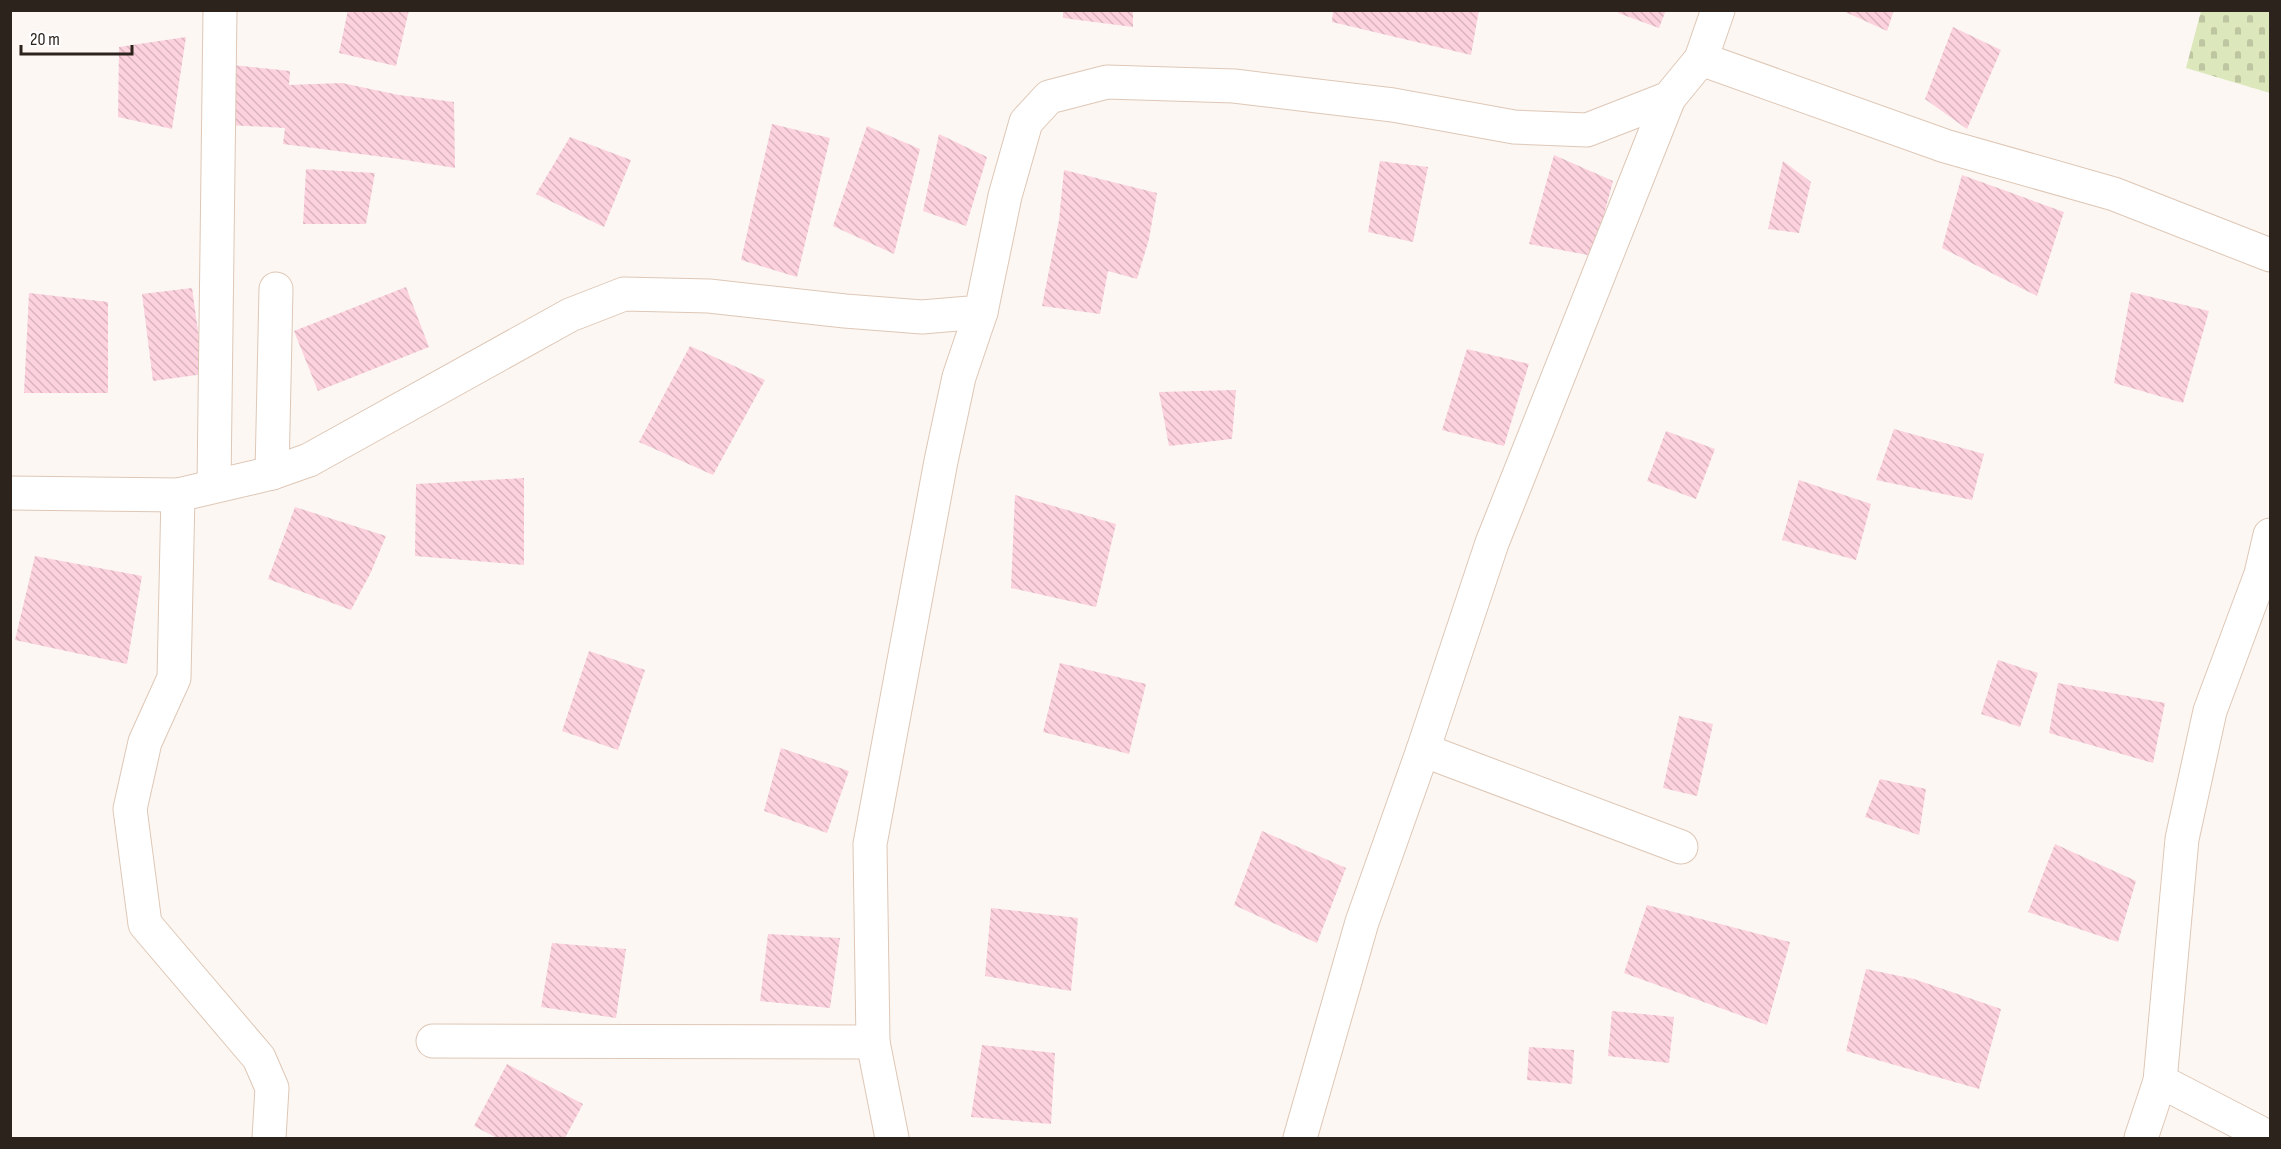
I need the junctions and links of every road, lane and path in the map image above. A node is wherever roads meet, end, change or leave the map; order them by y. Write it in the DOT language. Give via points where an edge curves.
graph roads {
  1 [pos="220,10"];
  2 [pos="1718,10"];
  3 [pos="1701,59"];
  4 [pos="1669,98"];
  5 [pos="2271,255"];
  6 [pos="276,289"];
  7 [pos="981,312"];
  8 [pos="272,473"];
  9 [pos="214,485"];
  10 [pos="10,494"];
  11 [pos="178,495"];
  12 [pos="2271,535"];
  13 [pos="1423,750"];
  14 [pos="1682,847"];
  15 [pos="433,1041"];
  16 [pos="873,1042"];
  17 [pos="2160,1081"];
  18 [pos="269,1138"];
  19 [pos="892,1138"];
  20 [pos="1300,1138"];
  21 [pos="2141,1138"];
  22 [pos="2271,1138"];
  1 -- 9 [label="street"];
  2 -- 3 [label="street"];
  3 -- 4 [label="street"];
  3 -- 5 [label="street" via="1945,146 2114,194"];
  4 -- 7 [label="street" via="1587,130 1514,127 1393,105 1234,86 1107,82 1049,97 1026,122 1005,196"];
  4 -- 13 [label="street" via="1492,543"];
  6 -- 8 [label="street"];
  7 -- 8 [label="street" via="922,317 709,296 624,294 570,315 309,460"];
  7 -- 16 [label="street" via="959,377 941,461 870,844"];
  8 -- 9 [label="street"];
  9 -- 11 [label="street"];
  10 -- 11 [label="street"];
  11 -- 18 [label="street" via="174,678 145,742 130,809 145,924 259,1058 272,1088"];
  12 -- 17 [label="street" via="2261,574 2210,711 2182,839"];
  13 -- 14 [label="street"];
  13 -- 20 [label="street" via="1362,922"];
  15 -- 16 [label="street"];
  16 -- 19 [label="street"];
  17 -- 21 [label="street"];
  17 -- 22 [label="street"];
}
